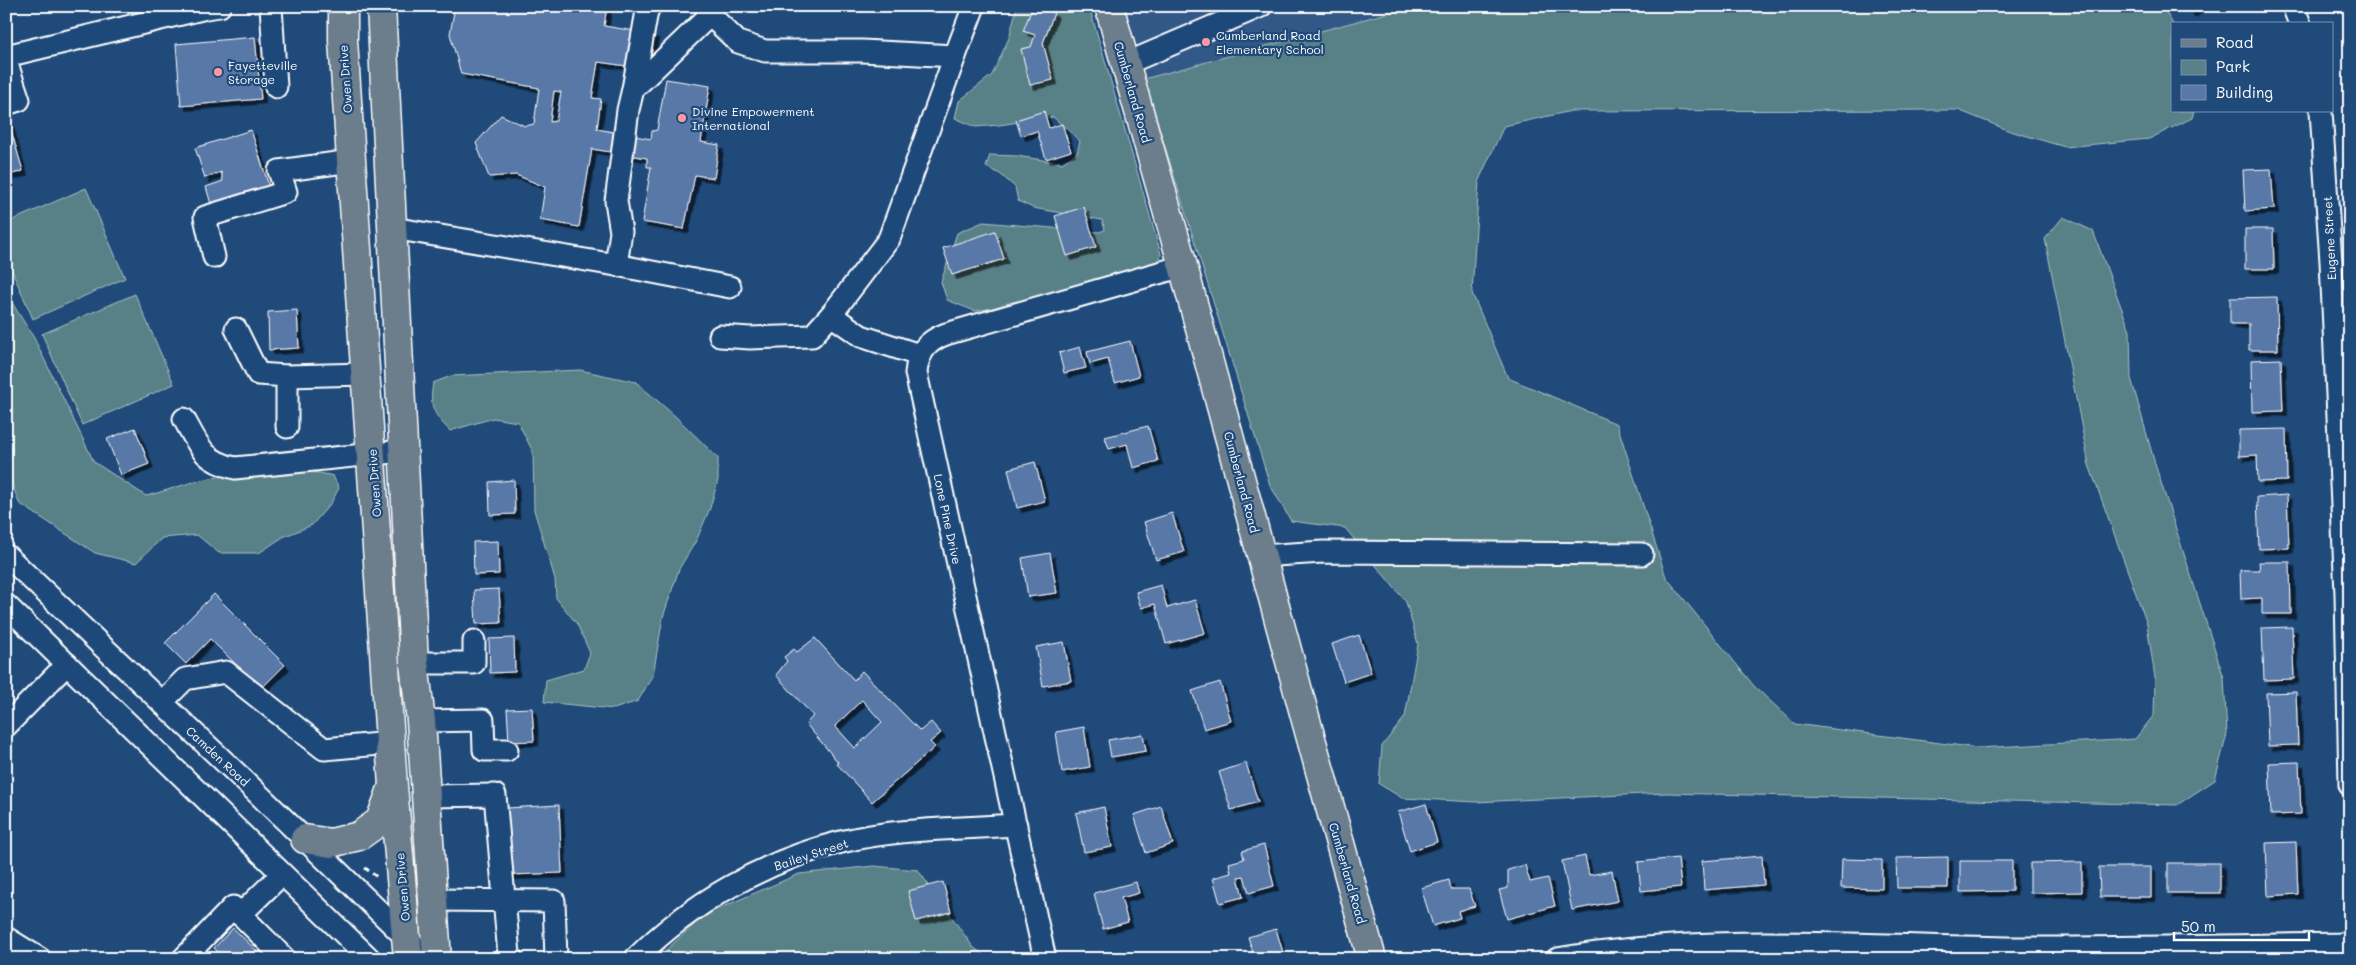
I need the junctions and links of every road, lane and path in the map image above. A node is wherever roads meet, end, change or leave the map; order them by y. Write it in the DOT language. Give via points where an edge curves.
graph roads {
  1 [pos="220,6"];
  2 [pos="271,6"];
  3 [pos="343,6"];
  4 [pos="359,6"];
  5 [pos="381,6"];
  6 [pos="650,6"];
  7 [pos="974,6"];
  8 [pos="1109,6"];
  9 [pos="1260,6"];
  10 [pos="2293,6"];
  11 [pos="1240,10"];
  12 [pos="708,11"];
  13 [pos="2299,22"];
  14 [pos="6,56"];
  15 [pos="955,56"];
  16 [pos="6,61"];
  17 [pos="1125,64"];
  18 [pos="276,87"];
  19 [pos="633,89"];
  20 [pos="6,104"];
  21 [pos="2321,112"];
  22 [pos="351,161"];
  23 [pos="392,228"];
  24 [pos="214,257"];
  25 [pos="616,264"];
  26 [pos="1183,266"];
  27 [pos="730,287"];
  28 [pos="831,315"];
  29 [pos="236,329"];
  30 [pos="720,336"];
  31 [pos="920,355"];
  32 [pos="366,374"];
  33 [pos="286,376"];
  34 [pos="184,419"];
  35 [pos="287,427"];
  36 [pos="403,451"];
  37 [pos="372,454"];
  38 [pos="1642,554"];
  39 [pos="6,555"];
  40 [pos="1261,556"];
  41 [pos="6,605"];
  42 [pos="474,641"];
  43 [pos="414,663"];
  44 [pos="67,664"];
  45 [pos="162,702"];
  46 [pos="421,720"];
  47 [pos="6,726"];
  48 [pos="390,743"];
  49 [pos="507,750"];
  50 [pos="2350,785"];
  51 [pos="393,786"];
  52 [pos="426,796"];
  53 [pos="1016,825"];
  54 [pos="305,839"];
  55 [pos="362,866"];
  56 [pos="282,874"];
  57 [pos="377,877"];
  58 [pos="433,900"];
  59 [pos="504,900"];
  60 [pos="240,915"];
  61 [pos="6,938"];
  62 [pos="2350,944"];
  63 [pos="407,948"];
  64 [pos="40,959"];
  65 [pos="183,959"];
  66 [pos="285,959"];
  67 [pos="370,959"];
  68 [pos="428,959"];
  69 [pos="436,959"];
  70 [pos="512,959"];
  71 [pos="556,959"];
  72 [pos="635,959"];
  73 [pos="1045,959"];
  74 [pos="1372,959"];
  75 [pos="1557,959"];
  1 -- 14 [label="street"];
  2 -- 18 [label="street"];
  3 -- 22 [label="main road, Owen Drive" via="342,40"];
  4 -- 23 [label="main road" via="364,12 377,215"];
  5 -- 23 [label="main road"];
  6 -- 19 [label="street"];
  7 -- 15 [label="street"];
  8 -- 17 [label="main road, Cumberland Road"];
  9 -- 11 [label="street"];
  10 -- 13 [label="street"];
  11 -- 17 [label="street"];
  12 -- 15 [label="street" via="738,42 765,51 862,51"];
  12 -- 19 [label="street"];
  15 -- 28 [label="street" via="889,239"];
  16 -- 20 [label="street" via="19,100"];
  17 -- 26 [label="main road, Cumberland Road"];
  19 -- 25 [label="street" via="616,201 621,232"];
  21 -- 50 [label="street, Eugene Street" via="2346,584"];
  22 -- 24 [label="street" via="279,171 286,192 206,217"];
  22 -- 32 [label="main road, Owen Drive"];
  23 -- 25 [label="street"];
  23 -- 36 [label="main road"];
  25 -- 27 [label="street"];
  26 -- 31 [label="street" via="934,338"];
  26 -- 40 [label="main road, Cumberland Road"];
  28 -- 30 [label="street" via="812,336"];
  28 -- 31 [label="street" via="861,336"];
  29 -- 33 [label="street" via="258,374"];
  31 -- 53 [label="street, Lone Pine Drive" via="916,373"];
  32 -- 33 [label="street"];
  32 -- 37 [label="main road, Owen Drive"];
  33 -- 35 [label="street"];
  34 -- 37 [label="street" via="209,459 235,468"];
  36 -- 37 [label="street"];
  36 -- 43 [label="main road"];
  37 -- 48 [label="main road, Owen Drive"];
  38 -- 40 [label="street" via="1323,552"];
  39 -- 45 [label="street, Camden Road"];
  40 -- 74 [label="main road, Cumberland Road"];
  41 -- 44 [label="street"];
  42 -- 43 [label="street" via="474,663"];
  43 -- 46 [label="main road"];
  44 -- 47 [label="street"];
  44 -- 56 [label="street"];
  45 -- 48 [label="street" via="185,679 226,672 324,749"];
  45 -- 54 [label="street, Camden Road"];
  46 -- 49 [label="street" via="483,720 484,750"];
  46 -- 52 [label="main road"];
  48 -- 51 [label="main road, Owen Drive"];
  51 -- 54 [label="main road" via="380,821 359,836 331,843"];
  51 -- 63 [label="main road, Owen Drive"];
  52 -- 58 [label="main road"];
  52 -- 59 [label="street" via="496,795"];
  53 -- 72 [label="street, Bailey Street" via="880,835 841,842 785,860 734,884 689,913"];
  53 -- 73 [label="street, Lone Pine Drive"];
  54 -- 63 [label="street, Camden Road"];
  55 -- 57 [label="path"];
  56 -- 60 [label="street"];
  56 -- 67 [label="street"];
  58 -- 59 [label="street"];
  58 -- 69 [label="main road"];
  59 -- 70 [label="street"];
  59 -- 71 [label="street" via="554,900"];
  60 -- 65 [label="street" via="233,907"];
  60 -- 66 [label="street"];
  61 -- 64 [label="street"];
  62 -- 75 [label="street" via="2008,948 1752,942 1670,944"];
  63 -- 68 [label="street, Camden Road"];
}
